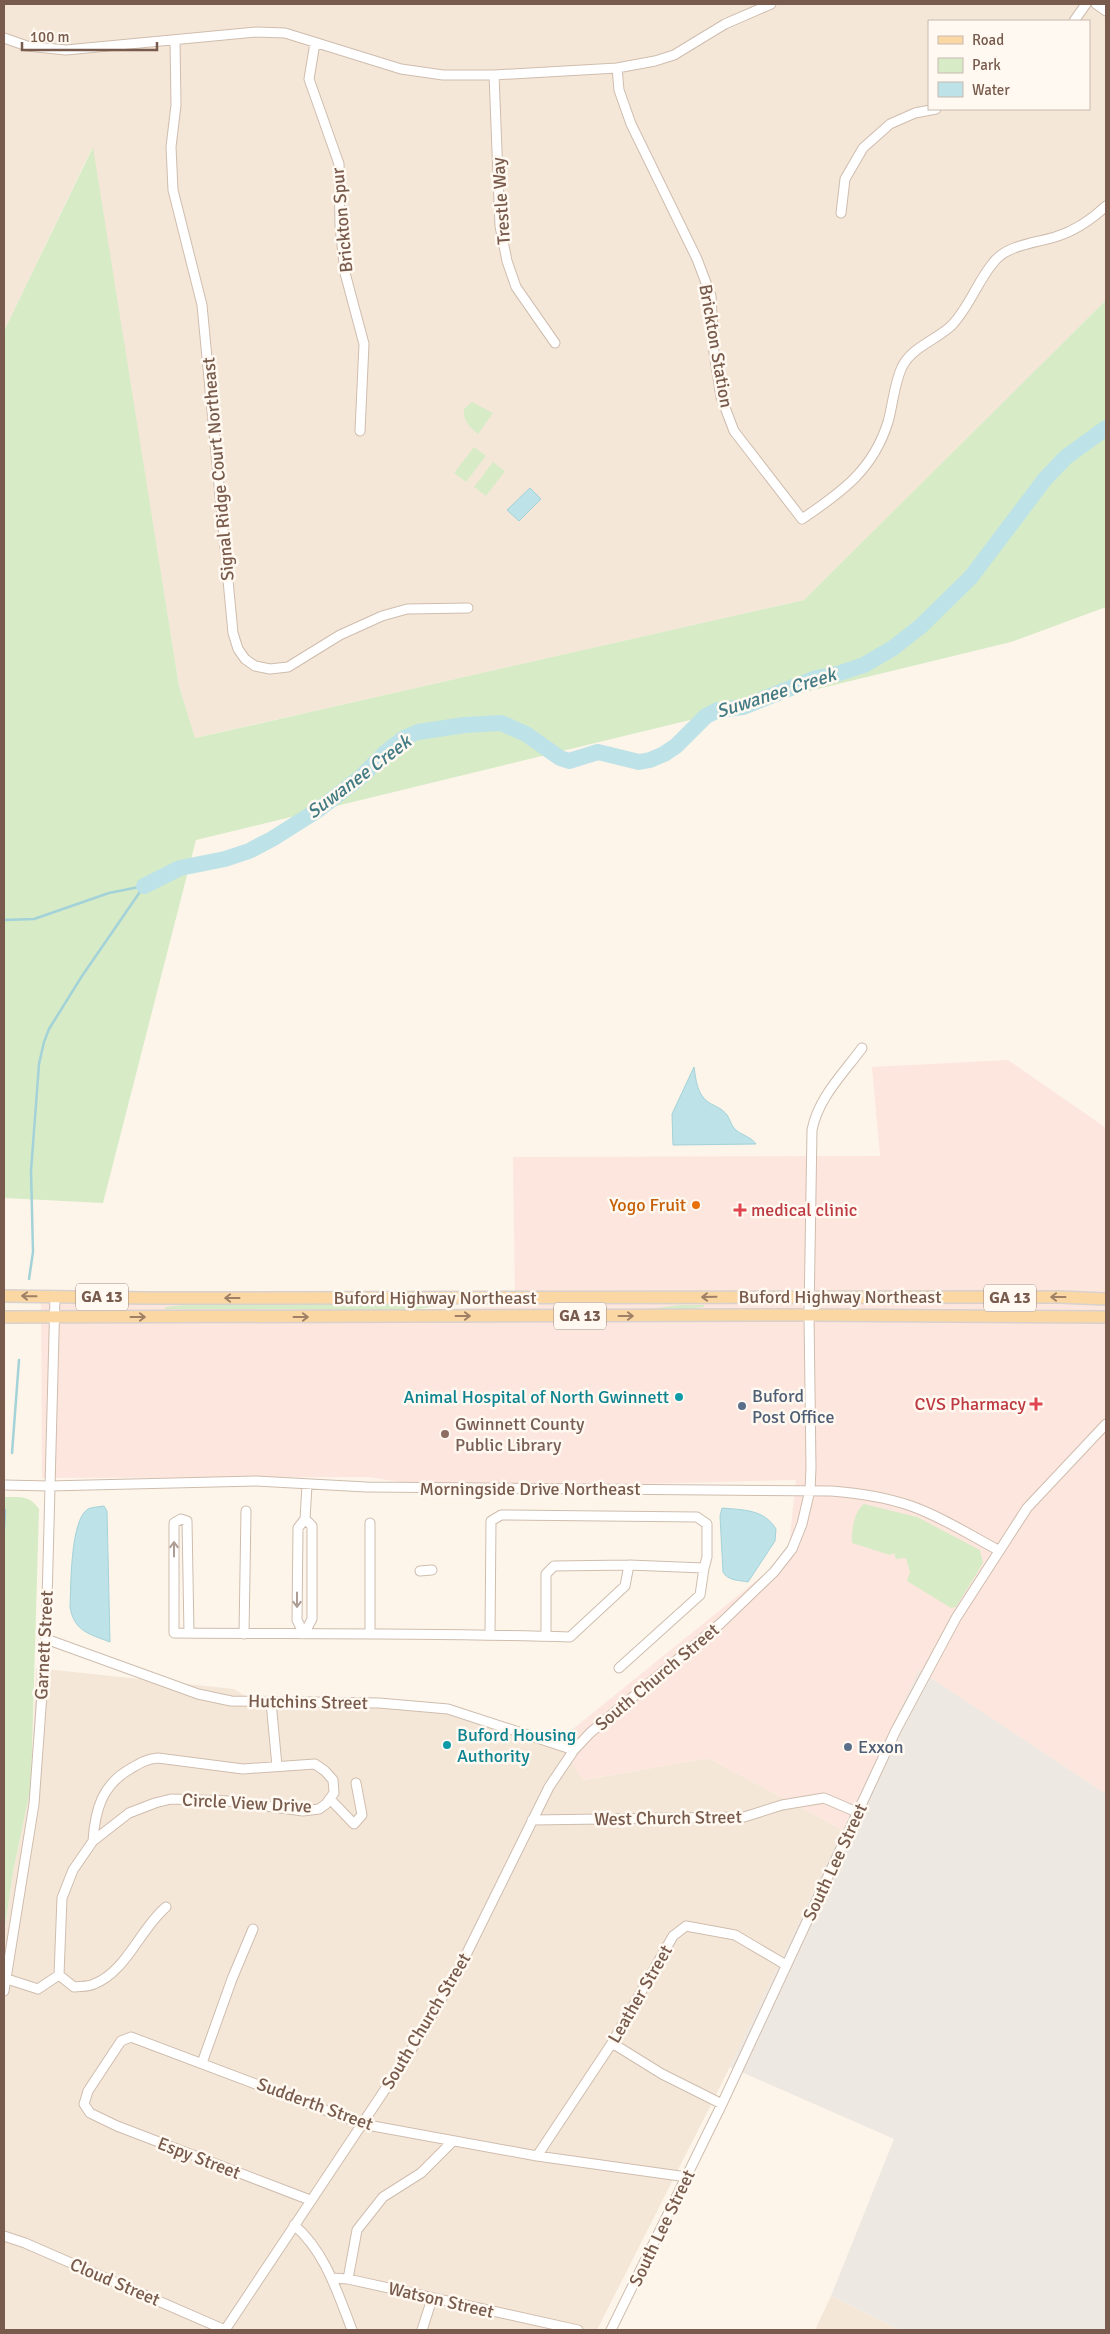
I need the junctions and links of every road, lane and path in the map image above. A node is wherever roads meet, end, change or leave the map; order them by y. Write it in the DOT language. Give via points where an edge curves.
graph roads {
  1 [pos="771,4"];
  2 [pos="1086,4"];
  3 [pos="1096,4"];
  4 [pos="1106,12"];
  5 [pos="1075,20"];
  6 [pos="4,38"];
  7 [pos="175,40"];
  8 [pos="315,43"];
  9 [pos="617,68"];
  10 [pos="494,74"];
  11 [pos="931,110"];
  12 [pos="1106,206"];
  13 [pos="841,213"];
  14 [pos="555,342"];
  15 [pos="360,430"];
  16 [pos="468,608"];
  17 [pos="862,1048"];
  18 [pos="4,1296"];
  19 [pos="55,1296"];
  20 [pos="810,1297"];
  21 [pos="1106,1299"];
  22 [pos="809,1315"];
  23 [pos="4,1317"];
  24 [pos="1106,1317"];
  25 [pos="55,1318"];
  26 [pos="1106,1424"];
  27 [pos="4,1485"];
  28 [pos="307,1485"];
  29 [pos="49,1486"];
  30 [pos="810,1490"];
  31 [pos="246,1511"];
  32 [pos="305,1519"];
  33 [pos="370,1523"];
  34 [pos="998,1550"];
  35 [pos="629,1565"];
  36 [pos="704,1568"];
  37 [pos="174,1569"];
  38 [pos="188,1569"];
  39 [pos="432,1570"];
  40 [pos="312,1571"];
  41 [pos="420,1571"];
  42 [pos="298,1572"];
  43 [pos="189,1633"];
  44 [pos="370,1633"];
  45 [pos="244,1634"];
  46 [pos="304,1634"];
  47 [pos="490,1634"];
  48 [pos="546,1636"];
  49 [pos="46,1639"];
  50 [pos="618,1668"];
  51 [pos="272,1702"];
  52 [pos="574,1750"];
  53 [pos="277,1766"];
  54 [pos="356,1783"];
  55 [pos="330,1799"];
  56 [pos="859,1813"];
  57 [pos="532,1820"];
  58 [pos="93,1841"];
  59 [pos="166,1907"];
  60 [pos="253,1929"];
  61 [pos="786,1965"];
  62 [pos="59,1975"];
  63 [pos="6,1979"];
  64 [pos="4,1991"];
  65 [pos="612,2043"];
  66 [pos="202,2063"];
  67 [pos="722,2104"];
  68 [pos="90,2113"];
  69 [pos="362,2124"];
  70 [pos="452,2142"];
  71 [pos="537,2156"];
  72 [pos="687,2177"];
  73 [pos="310,2200"];
  74 [pos="294,2225"];
  75 [pos="4,2236"];
  76 [pos="332,2278"];
  77 [pos="348,2279"];
  78 [pos="432,2298"];
  79 [pos="225,2330"];
  80 [pos="352,2330"];
  81 [pos="422,2330"];
  82 [pos="578,2330"];
  83 [pos="611,2330"];
  1 -- 9 [label="street" via="724,24 674,55"];
  2 -- 5 [label="street"];
  3 -- 4 [label="street"];
  6 -- 7 [label="street" via="27,46 66,50"];
  7 -- 8 [label="street" via="256,32 285,33"];
  7 -- 16 [label="street, Signal Ridge Court Northeast" via="176,105 171,147 173,190 202,305 233,633 238,649 255,666 270,669 288,667 340,634 382,616 408,609"];
  8 -- 10 [label="street" via="401,69 443,75"];
  8 -- 15 [label="street, Brickton Spur" via="310,79 339,164 345,273 364,344"];
  9 -- 10 [label="street"];
  9 -- 12 [label="street, Brickton Station" via="631,124 697,259 711,296 714,354 721,398 734,431 802,520 842,492 859,475 882,438 902,367 911,354 951,326 994,261 1018,246 1074,230"];
  10 -- 14 [label="street, Trestle Way" via="500,226 507,261 516,287"];
  11 -- 13 [label="street" via="890,124 863,148 845,179"];
  17 -- 20 [label="street, South Church Street" via="824,1098 812,1130"];
  19 -- 18 [label="main road, Buford Highway Northeast / GA 13, one-way"];
  20 -- 19 [label="main road, Buford Highway Northeast / GA 13, one-way"];
  19 -- 25 [label="street, Garnett Street"];
  21 -- 20 [label="main road, Buford Highway Northeast / GA 13, one-way"];
  20 -- 22 [label="street, South Church Street"];
  22 -- 24 [label="main road, Buford Highway Northeast / GA 13"];
  25 -- 22 [label="main road, Buford Highway Northeast / GA 13, one-way"];
  22 -- 30 [label="street, South Church Street"];
  23 -- 25 [label="main road, Buford Highway Northeast / GA 13"];
  25 -- 29 [label="street, Garnett Street"];
  26 -- 34 [label="street, South Lee Street" via="1027,1508"];
  27 -- 29 [label="street, Morningside Drive Northeast"];
  28 -- 29 [label="street, Morningside Drive Northeast" via="256,1482"];
  28 -- 30 [label="street, Morningside Drive Northeast"];
  28 -- 32 [label="street"];
  29 -- 49 [label="street, Garnett Street"];
  30 -- 34 [label="street, Morningside Drive Northeast" via="872,1495 910,1506"];
  30 -- 52 [label="street, South Church Street" via="792,1549 774,1572 721,1624"];
  31 -- 45 [label="street"];
  32 -- 40 [label="street" via="312,1526"];
  32 -- 42 [label="street" via="298,1528"];
  33 -- 44 [label="street"];
  34 -- 56 [label="street, South Lee Street" via="963,1604 920,1683"];
  35 -- 36 [label="street"];
  35 -- 48 [label="street" via="626,1586 570,1637"];
  35 -- 48 [label="street" via="554,1566 546,1574"];
  36 -- 47 [label="street" via="707,1524 696,1517 501,1515 491,1521"];
  36 -- 50 [label="street" via="700,1595"];
  37 -- 38 [label="street"];
  37 -- 38 [label="street, one-way" via="174,1523 181,1519 187,1521"];
  37 -- 43 [label="street" via="174,1633"];
  38 -- 43 [label="street"];
  39 -- 41 [label="street"];
  40 -- 42 [label="street"];
  40 -- 46 [label="street" via="312,1619"];
  42 -- 46 [label="street, one-way" via="297,1620"];
  43 -- 45 [label="street"];
  44 -- 46 [label="street"];
  44 -- 47 [label="street"];
  45 -- 46 [label="street"];
  47 -- 48 [label="street"];
  49 -- 51 [label="street, Hutchins Street" via="198,1694 231,1701"];
  49 -- 63 [label="street, Garnett Street" via="34,1804"];
  51 -- 52 [label="street, Hutchins Street" via="379,1702 448,1709"];
  51 -- 53 [label="street"];
  52 -- 57 [label="street, South Church Street"];
  53 -- 55 [label="street, Circle View Drive" via="314,1764 333,1780 334,1793"];
  53 -- 58 [label="street, Circle View Drive" via="243,1770 172,1758 144,1759 114,1780 105,1791 97,1810"];
  54 -- 55 [label="street" via="362,1815 354,1824"];
  55 -- 58 [label="street, Circle View Drive" via="319,1809 303,1810 228,1801 171,1799 128,1813"];
  56 -- 57 [label="street, West Church Street" via="824,1798 782,1805 744,1817"];
  56 -- 61 [label="street, South Lee Street"];
  57 -- 69 [label="street, South Church Street" via="459,1969"];
  58 -- 62 [label="street, Circle View Drive" via="73,1870 62,1898"];
  59 -- 62 [label="street" via="118,1966 101,1981 74,1987"];
  60 -- 66 [label="street"];
  61 -- 65 [label="street, Leather Street" via="736,1935 686,1926 673,1936"];
  61 -- 67 [label="street, South Lee Street"];
  62 -- 63 [label="street" via="38,1989"];
  63 -- 64 [label="street, Garnett Street"];
  65 -- 67 [label="street" via="662,2074"];
  65 -- 71 [label="street, Leather Street"];
  66 -- 68 [label="street, Sudderth Street" via="131,2037 121,2041 88,2091 84,2104"];
  66 -- 69 [label="street, Sudderth Street"];
  67 -- 72 [label="street, South Lee Street"];
  68 -- 73 [label="street, Espy Street"];
  69 -- 70 [label="street, Sudderth Street"];
  69 -- 73 [label="street, South Church Street"];
  70 -- 71 [label="street, Sudderth Street"];
  70 -- 77 [label="street" via="421,2174 383,2197 358,2230"];
  71 -- 72 [label="street, Sudderth Street"];
  72 -- 83 [label="street, South Lee Street"];
  73 -- 74 [label="street, South Church Street"];
  74 -- 76 [label="street"];
  74 -- 79 [label="street, South Church Street"];
  75 -- 79 [label="street, Cloud Street"];
  76 -- 77 [label="street, Watson Street"];
  76 -- 80 [label="street"];
  77 -- 78 [label="street, Watson Street"];
  78 -- 81 [label="street"];
  78 -- 82 [label="street, Watson Street"];
}
